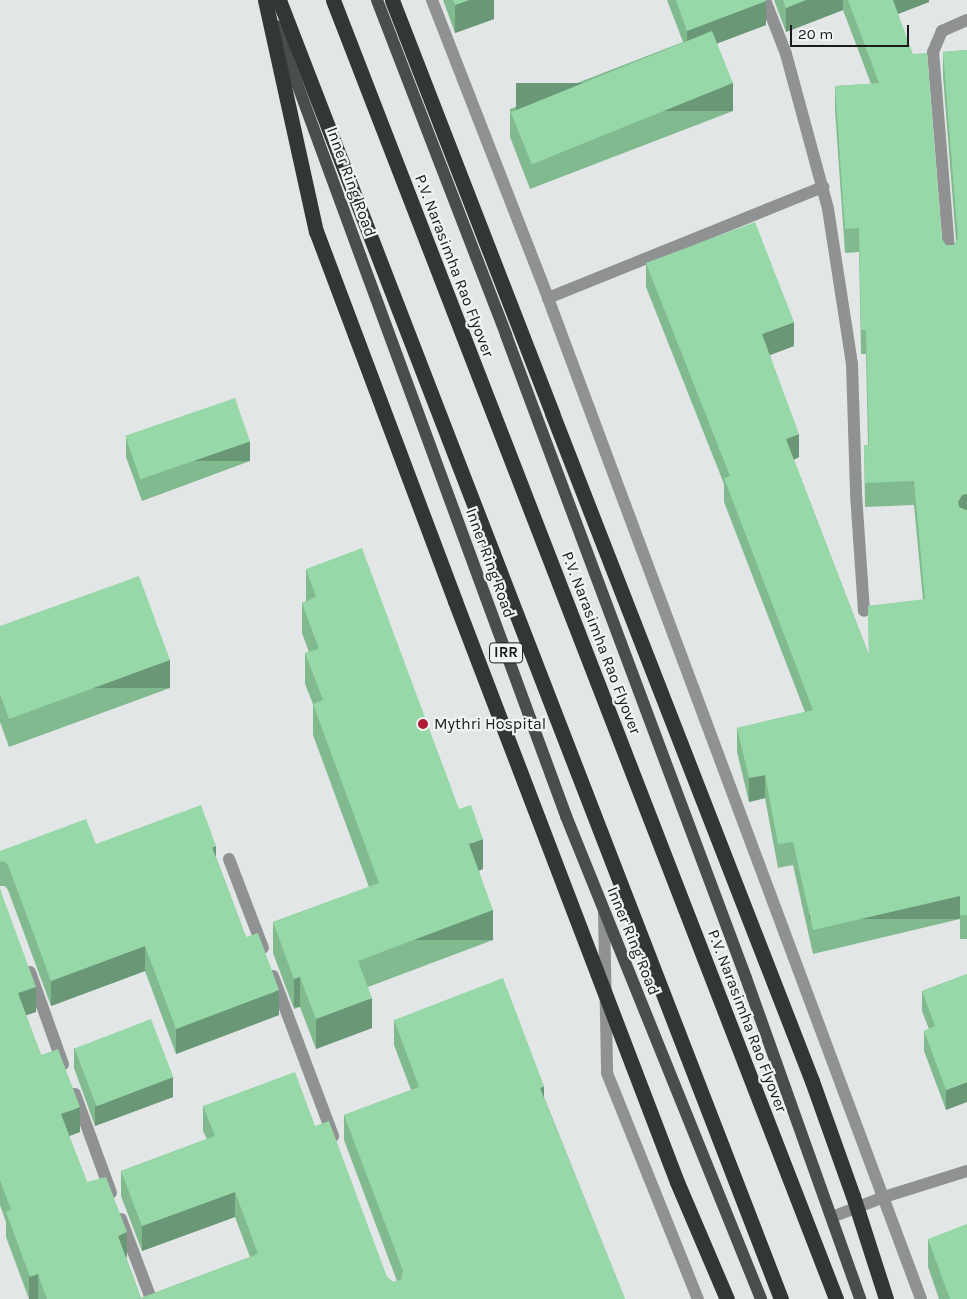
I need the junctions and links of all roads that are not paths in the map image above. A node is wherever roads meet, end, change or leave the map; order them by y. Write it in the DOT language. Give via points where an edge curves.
graph roads {
  1 [pos="266,0"];
  2 [pos="279,0"];
  3 [pos="333,0"];
  4 [pos="377,0"];
  5 [pos="392,0"];
  6 [pos="432,0"];
  7 [pos="765,0"];
  8 [pos="967,20"];
  9 [pos="823,187"];
  10 [pos="950,262"];
  11 [pos="548,298"];
  12 [pos="864,611"];
  13 [pos="230,859"];
  14 [pos="604,912"];
  15 [pos="24,957"];
  16 [pos="338,1149"];
  17 [pos="967,1171"];
  18 [pos="884,1197"];
  19 [pos="832,1217"];
  20 [pos="150,1299"];
  21 [pos="698,1299"];
  22 [pos="727,1299"];
  23 [pos="761,1299"];
  24 [pos="781,1299"];
  25 [pos="836,1299"];
  26 [pos="860,1299"];
  27 [pos="886,1299"];
  28 [pos="921,1299"];
  1 -- 14 [label="main road, Inner Ring Road / IRR" via="562,807"];
  1 -- 22 [label="highway, bridge" via="316,231 677,1182"];
  2 -- 24 [label="highway"];
  3 -- 25 [label="highway, P.V. Narasimha Rao Flyover"];
  4 -- 19 [label="main road" via="541,429"];
  5 -- 27 [label="highway, bridge" via="808,1072"];
  6 -- 11 [label="street"];
  7 -- 9 [label="street" via="786,54"];
  8 -- 10 [label="street" via="942,31 933,52"];
  9 -- 11 [label="street"];
  9 -- 12 [label="street" via="852,364"];
  11 -- 18 [label="street"];
  13 -- 16 [label="street"];
  14 -- 21 [label="street" via="607,1073"];
  14 -- 23 [label="main road, Inner Ring Road / IRR"];
  15 -- 20 [label="street"];
  17 -- 18 [label="street"];
  18 -- 19 [label="street"];
  18 -- 28 [label="street"];
  19 -- 26 [label="main road"];
}
